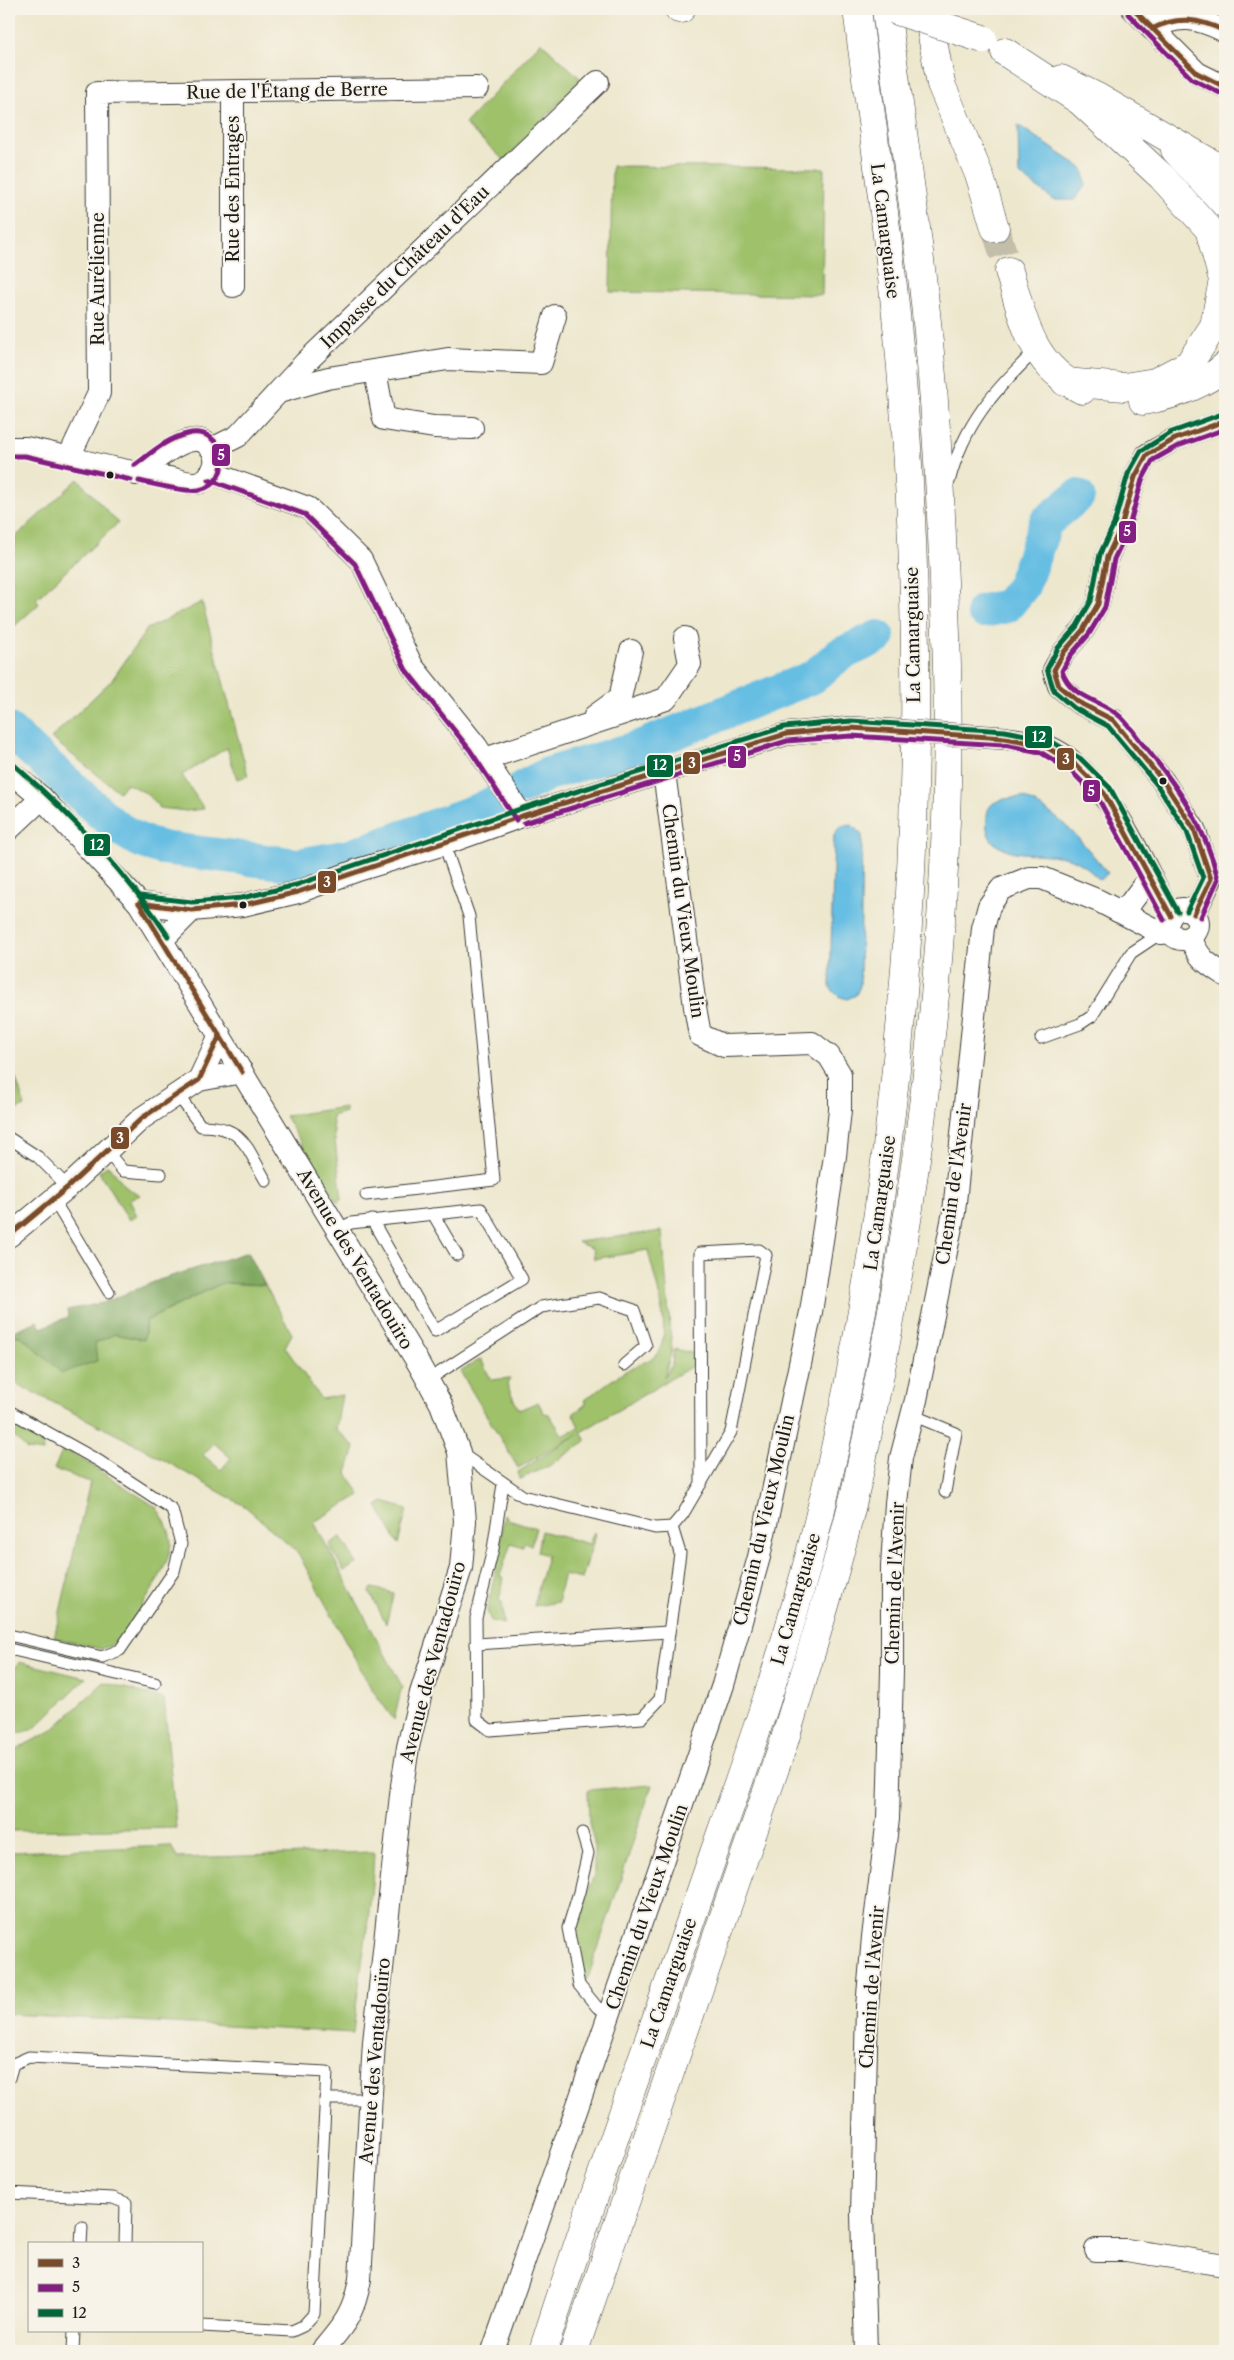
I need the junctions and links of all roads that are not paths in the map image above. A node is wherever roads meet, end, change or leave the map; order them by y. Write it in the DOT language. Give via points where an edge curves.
graph roads {
  1 [pos="857,9"];
  2 [pos="890,9"];
  3 [pos="927,9"];
  4 [pos="1133,9"];
  5 [pos="1219,9"];
  6 [pos="1225,12"];
  7 [pos="1152,29"];
  8 [pos="1225,31"];
  9 [pos="994,46"];
  10 [pos="598,82"];
  11 [pos="1225,87"];
  12 [pos="477,88"];
  13 [pos="233,92"];
  14 [pos="97,93"];
  15 [pos="1160,134"];
  16 [pos="1225,171"];
  17 [pos="1225,204"];
  18 [pos="995,228"];
  19 [pos="1009,271"];
  20 [pos="233,286"];
  21 [pos="555,316"];
  22 [pos="1036,350"];
  23 [pos="1225,366"];
  24 [pos="375,371"];
  25 [pos="1065,382"];
  26 [pos="279,392"];
  27 [pos="1225,421"];
  28 [pos="472,428"];
  29 [pos="176,447"];
  30 [pos="9,448"];
  31 [pos="212,449"];
  32 [pos="69,457"];
  33 [pos="212,473"];
  34 [pos="136,474"];
  35 [pos="181,479"];
  36 [pos="940,518"];
  37 [pos="685,638"];
  38 [pos="630,651"];
  39 [pos="481,753"];
  40 [pos="9,771"];
  41 [pos="664,772"];
  42 [pos="42,798"];
  43 [pos="522,816"];
  44 [pos="9,829"];
  45 [pos="444,844"];
  46 [pos="1150,877"];
  47 [pos="1218,879"];
  48 [pos="139,903"];
  49 [pos="192,910"];
  50 [pos="1118,910"];
  51 [pos="1173,930"];
  52 [pos="162,940"];
  53 [pos="1225,975"];
  54 [pos="220,1035"];
  55 [pos="1041,1038"];
  56 [pos="242,1072"];
  57 [pos="199,1080"];
  58 [pos="177,1094"];
  59 [pos="9,1138"];
  60 [pos="106,1150"];
  61 [pos="161,1174"];
  62 [pos="266,1181"];
  63 [pos="61,1193"];
  64 [pos="366,1195"];
  65 [pos="433,1214"];
  66 [pos="372,1220"];
  67 [pos="336,1230"];
  68 [pos="9,1236"];
  69 [pos="457,1255"];
  70 [pos="108,1292"];
  71 [pos="624,1365"];
  72 [pos="428,1380"];
  73 [pos="9,1411"];
  74 [pos="912,1414"];
  75 [pos="459,1452"];
  76 [pos="503,1484"];
  77 [pos="700,1484"];
  78 [pos="945,1492"];
  79 [pos="672,1527"];
  80 [pos="668,1632"];
  81 [pos="9,1635"];
  82 [pos="476,1644"];
  83 [pos="9,1649"];
  84 [pos="155,1683"];
  85 [pos="582,1833"];
  86 [pos="610,2014"];
  87 [pos="9,2078"];
  88 [pos="325,2099"];
  89 [pos="370,2099"];
  90 [pos="9,2193"];
  91 [pos="82,2227"];
  92 [pos="81,2242"];
  93 [pos="125,2242"];
  94 [pos="1096,2250"];
  95 [pos="1225,2265"];
  96 [pos="202,2326"];
  97 [pos="74,2332"];
  98 [pos="73,2351"];
  99 [pos="322,2351"];
  100 [pos="493,2351"];
  101 [pos="543,2351"];
  102 [pos="574,2351"];
  103 [pos="866,2351"];
  1 -- 101 [label="main road, La Camarguaise" via="901,368 911,526 915,668 915,811 906,967 884,1178 866,1300 828,1479 790,1624 756,1732"];
  2 -- 9 [label="main road, bridge"];
  2 -- 36 [label="main road, La Camarguaise" via="932,374"];
  3 -- 18 [label="main road" via="941,84 980,177"];
  4 -- 7 [label="street"];
  5 -- 6 [label="lane"];
  7 -- 8 [label="street" via="1168,19 1202,20"];
  7 -- 11 [label="street" via="1197,73"];
  9 -- 15 [label="main road" via="1099,98"];
  9 -- 25 [label="main road" via="1080,101 1162,177 1209,229 1223,280 1214,326 1189,364 1155,382 1124,387"];
  10 -- 26 [label="street, Impasse du Château d'Eau" via="305,363"];
  12 -- 13 [label="street, Rue de l'Étang de Berre"];
  13 -- 14 [label="street, Rue de l'Étang de Berre"];
  13 -- 20 [label="street, Rue des Entrages"];
  14 -- 32 [label="street, Rue Aurélienne" via="99,392"];
  15 -- 16 [label="main road"];
  15 -- 17 [label="main road"];
  19 -- 22 [label="main road"];
  21 -- 24 [label="street" via="541,363 448,359"];
  22 -- 25 [label="main road"];
  22 -- 36 [label="lane" via="979,411 955,459"];
  23 -- 25 [label="main road" via="1199,383 1164,397 1126,404 1096,396"];
  24 -- 26 [label="street" via="328,378"];
  24 -- 28 [label="street" via="384,419 434,427"];
  26 -- 31 [label="street, Impasse du Château d'Eau" via="238,436"];
  27 -- 47 [label="street" via="1175,439 1147,455 1135,476 1121,527 1107,557 1098,604 1054,670 1059,686 1078,702 1112,720 1163,781 1194,829"];
  29 -- 31 [label="street" via="194,438"];
  29 -- 34 [label="street"];
  29 -- 35 [label="street" via="171,460"];
  30 -- 32 [label="street" via="26,448"];
  31 -- 33 [label="street" via="215,461"];
  32 -- 34 [label="street"];
  33 -- 35 [label="street" via="194,483"];
  33 -- 39 [label="street" via="308,508 361,560 412,666"];
  34 -- 35 [label="street"];
  36 -- 102 [label="main road, La Camarguaise" via="947,687 946,807 938,961 922,1113 892,1311 857,1482 811,1654 784,1742"];
  37 -- 39 [label="street" via="690,664 666,699"];
  38 -- 39 [label="street" via="620,698 593,718"];
  39 -- 43 [label="street"];
  40 -- 42 [label="street, Avenue des Ventadouïro"];
  41 -- 43 [label="street"];
  41 -- 46 [label="street, bridge" via="786,734 851,728 1005,738 1044,745 1076,764 1104,794"];
  41 -- 86 [label="street, Chemin du Vieux Moulin" via="700,1035 724,1046 812,1043 829,1056 840,1074 840,1110 836,1156 811,1312 759,1557 723,1685"];
  42 -- 44 [label="street"];
  42 -- 48 [label="street, Avenue des Ventadouïro"];
  43 -- 45 [label="street"];
  45 -- 49 [label="street" via="298,892 243,905"];
  45 -- 64 [label="lane" via="469,916 494,1180"];
  46 -- 50 [label="street" via="1129,905"];
  46 -- 51 [label="street"];
  47 -- 51 [label="street" via="1194,914 1198,927"];
  48 -- 49 [label="street"];
  48 -- 52 [label="street, Avenue des Ventadouïro"];
  49 -- 52 [label="street"];
  50 -- 51 [label="street, Chemin de l'Avenir"];
  50 -- 74 [label="street, Chemin de l'Avenir" via="1042,878 1014,882 1002,889 989,906 983,928 954,1212"];
  51 -- 53 [label="street" via="1205,963"];
  51 -- 55 [label="lane" via="1131,952 1092,1016 1080,1024"];
  52 -- 54 [label="street, Avenue des Ventadouïro"];
  54 -- 56 [label="street, Avenue des Ventadouïro"];
  54 -- 57 [label="street"];
  56 -- 57 [label="street"];
  56 -- 67 [label="street, Avenue des Ventadouïro"];
  57 -- 58 [label="street"];
  58 -- 60 [label="street" via="142,1118"];
  58 -- 62 [label="lane" via="200,1126 219,1126 238,1134"];
  59 -- 63 [label="lane" via="38,1157"];
  60 -- 61 [label="lane" via="124,1171"];
  60 -- 63 [label="street"];
  63 -- 68 [label="street"];
  63 -- 70 [label="lane"];
  65 -- 66 [label="lane"];
  65 -- 66 [label="lane" via="481,1209 522,1279 435,1332"];
  65 -- 69 [label="lane"];
  66 -- 67 [label="lane" via="350,1223"];
  67 -- 72 [label="street, Avenue des Ventadouïro"];
  71 -- 72 [label="lane" via="646,1346 634,1310 599,1298 541,1307"];
  72 -- 75 [label="street, Avenue des Ventadouïro"];
  73 -- 81 [label="lane" via="99,1461 172,1509 181,1544 174,1571 120,1650 102,1657"];
  74 -- 78 [label="lane" via="956,1433"];
  74 -- 103 [label="street, Chemin de l'Avenir" via="901,1458 896,1503 888,1819 867,2007 862,2215"];
  75 -- 76 [label="lane"];
  75 -- 89 [label="street, Avenue des Ventadouïro" via="465,1521 461,1568 421,1693 408,1746"];
  76 -- 79 [label="lane" via="523,1496 655,1528"];
  76 -- 82 [label="lane" via="493,1548 476,1618"];
  77 -- 77 [label="lane" via="730,1432 766,1255 759,1250 700,1253"];
  77 -- 79 [label="lane"];
  79 -- 80 [label="lane" via="680,1553"];
  80 -- 82 [label="lane"];
  80 -- 82 [label="lane" via="660,1699 642,1718 490,1730 477,1720"];
  83 -- 84 [label="lane"];
  85 -- 86 [label="lane" via="588,1853 568,1928 579,1985 597,2007"];
  86 -- 100 [label="street, Chemin du Vieux Moulin"];
  87 -- 88 [label="lane" via="13,2064 29,2057 326,2072"];
  88 -- 89 [label="lane"];
  88 -- 96 [label="lane" via="314,2314 303,2326 292,2331"];
  89 -- 99 [label="street, Avenue des Ventadouïro" via="356,2302 344,2325"];
  90 -- 93 [label="lane" via="113,2198 126,2203"];
  91 -- 92 [label="lane"];
  94 -- 95 [label="street" via="1126,2250"];
  97 -- 98 [label="lane"];
}
